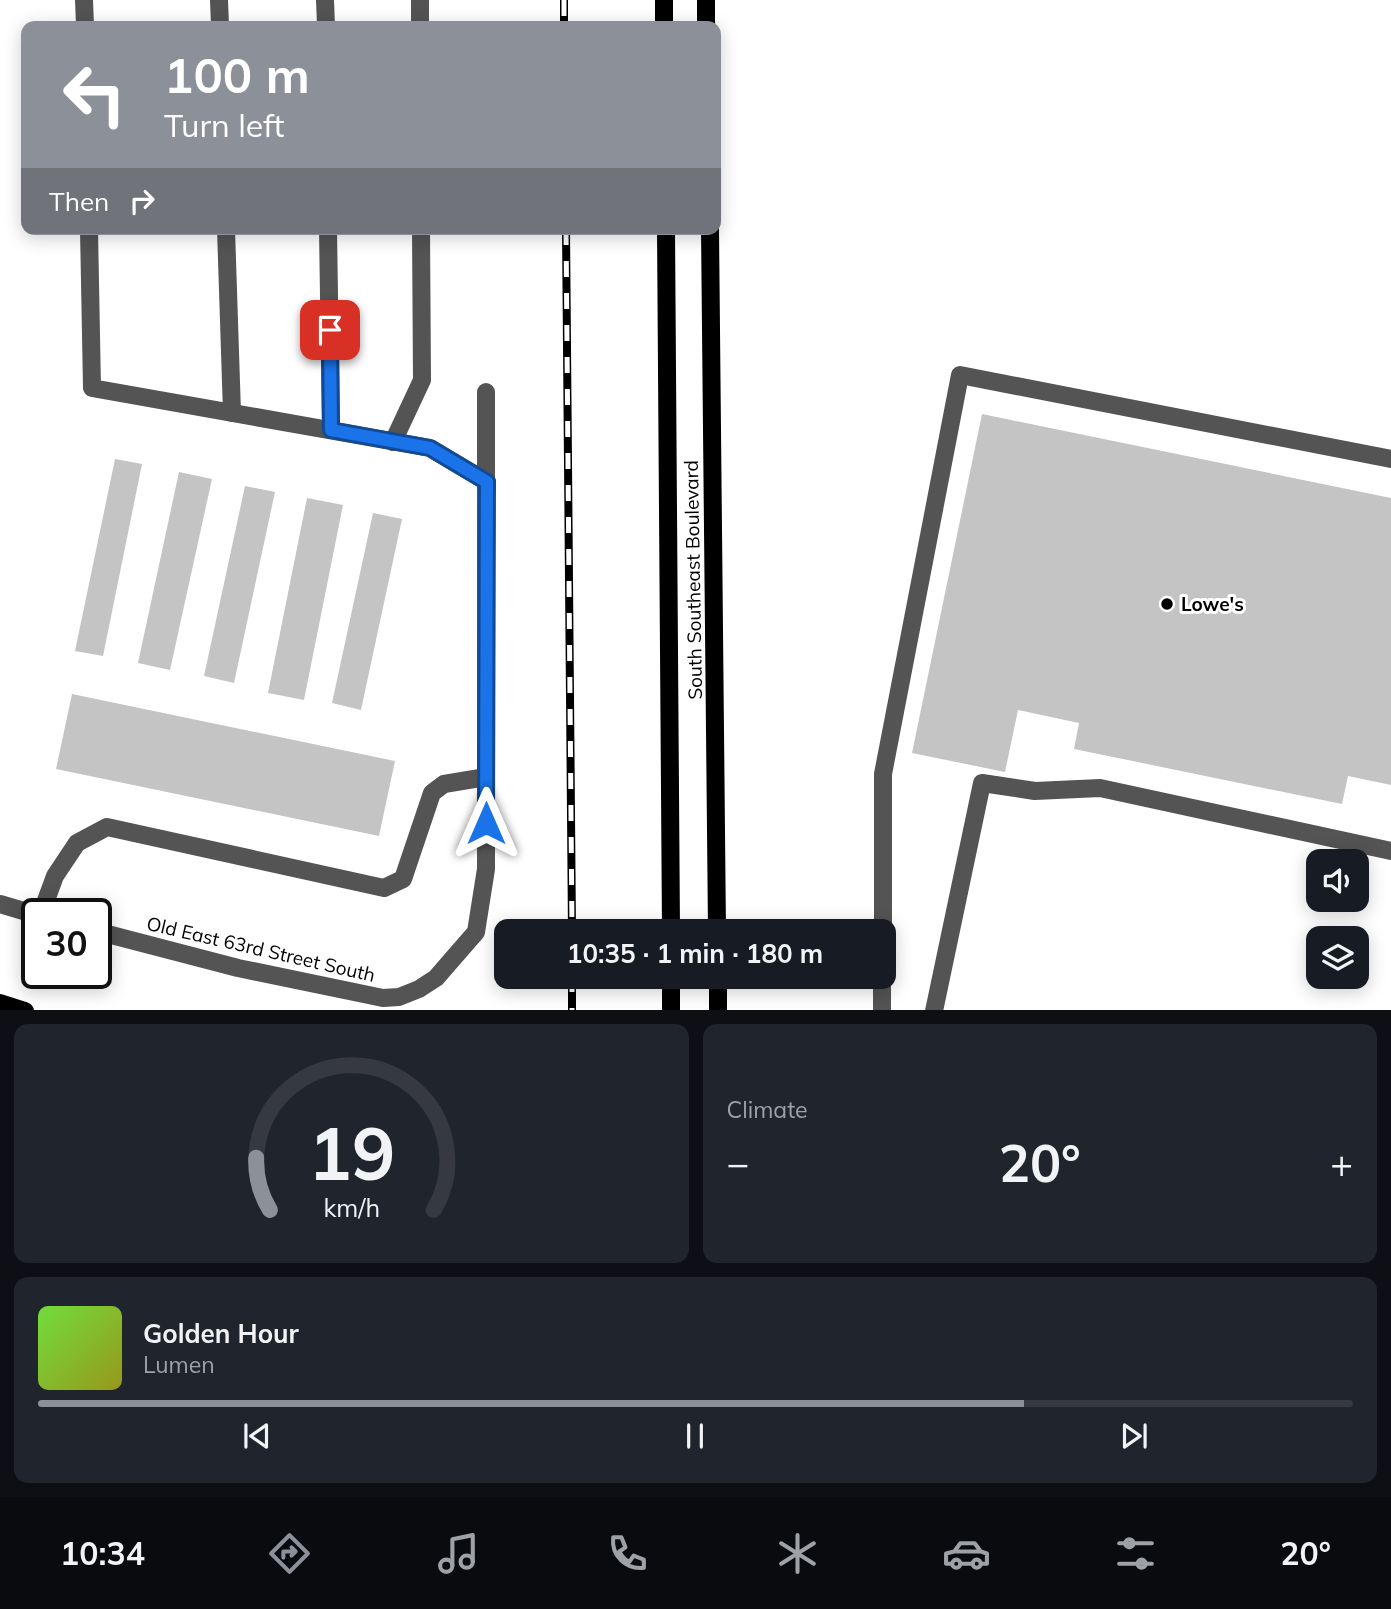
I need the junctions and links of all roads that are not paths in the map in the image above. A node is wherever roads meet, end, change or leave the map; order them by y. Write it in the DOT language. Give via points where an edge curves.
graph roads {
  1 [pos="84,0"];
  2 [pos="219,0"];
  3 [pos="325,0"];
  4 [pos="420,0"];
  5 [pos="664,0"];
  6 [pos="706,0"];
  7 [pos="85,21"];
  8 [pos="220,21"];
  9 [pos="326,21"];
  10 [pos="420,21"];
  11 [pos="664,21"];
  12 [pos="706,21"];
  13 [pos="89,235"];
  14 [pos="226,235"];
  15 [pos="328,235"];
  16 [pos="421,235"];
  17 [pos="666,235"];
  18 [pos="710,235"];
  19 [pos="486,392"];
  20 [pos="232,413"];
  21 [pos="331,430"];
  22 [pos="393,442"];
  23 [pos="1391,458"];
  24 [pos="487,482"];
  25 [pos="486,777"];
  26 [pos="1391,851"];
  27 [pos="46,898"];
  28 [pos="0,904"];
  29 [pos="21,909"];
  30 [pos="670,919"];
  31 [pos="717,919"];
  32 [pos="883,919"];
  33 [pos="112,935"];
  34 [pos="671,989"];
  35 [pos="718,989"];
  36 [pos="882,989"];
  37 [pos="0,1003"];
  38 [pos="26,1010"];
  39 [pos="671,1010"];
  40 [pos="718,1010"];
  41 [pos="882,1010"];
  42 [pos="934,1010"];
  1 -- 7 [label="street"];
  2 -- 8 [label="street"];
  3 -- 9 [label="street"];
  4 -- 10 [label="street"];
  5 -- 11 [label="main road"];
  6 -- 12 [label="main road"];
  13 -- 20 [label="street" via="92,388"];
  14 -- 20 [label="street"];
  15 -- 21 [label="street"];
  16 -- 22 [label="street" via="422,380"];
  17 -- 30 [label="main road, South Southeast Boulevard"];
  18 -- 31 [label="main road, South Southeast Boulevard"];
  19 -- 24 [label="street"];
  20 -- 21 [label="street"];
  21 -- 22 [label="street"];
  22 -- 24 [label="street" via="430,448"];
  23 -- 32 [label="street" via="960,375 883,775"];
  24 -- 25 [label="street"];
  25 -- 27 [label="street" via="444,784 432,793 403,879 384,888 107,827 77,843"];
  25 -- 33 [label="street, Old East 63rd Street South" via="486,869 476,932 436,978 419,989 383,998 238,968"];
  26 -- 42 [label="street" via="1100,788 1035,790 982,783"];
  28 -- 29 [label="street"];
  34 -- 39 [label="main road"];
  35 -- 40 [label="main road"];
  36 -- 41 [label="street"];
  37 -- 38 [label="main road"];
}
